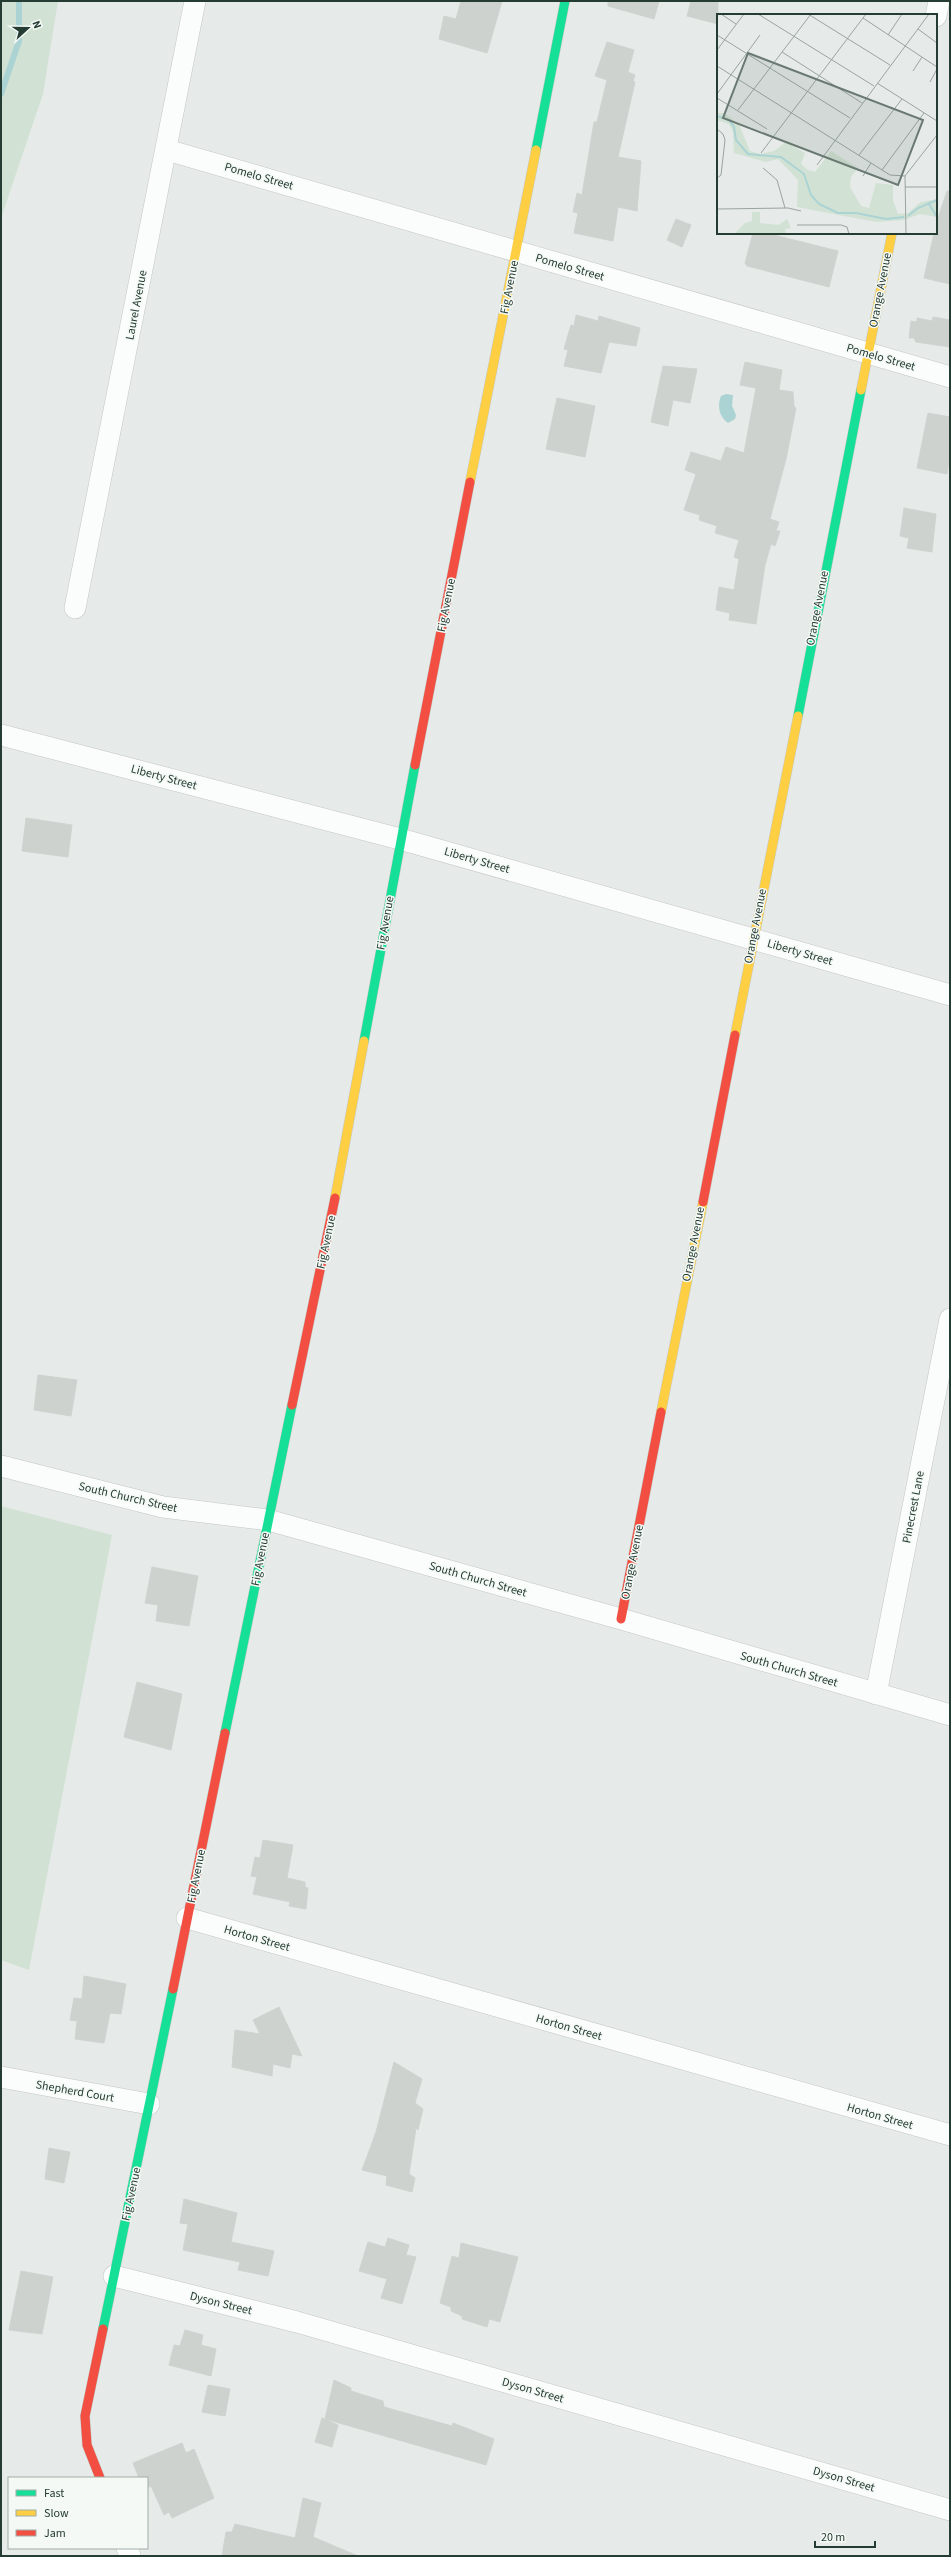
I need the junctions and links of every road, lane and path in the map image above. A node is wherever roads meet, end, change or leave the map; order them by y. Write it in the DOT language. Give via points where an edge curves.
graph roads {
  1 [pos="194,1"];
  2 [pos="565,1"];
  3 [pos="939,1"];
  4 [pos="936,14"];
  5 [pos="167,150"];
  6 [pos="892,234"];
  7 [pos="516,252"];
  8 [pos="868,353"];
  9 [pos="950,377"];
  10 [pos="75,608"];
  11 [pos="1,735"];
  12 [pos="400,838"];
  13 [pos="752,938"];
  14 [pos="950,995"];
  15 [pos="950,1319"];
  16 [pos="1,1466"];
  17 [pos="268,1520"];
  18 [pos="621,1619"];
  19 [pos="876,1694"];
  20 [pos="950,1716"];
  21 [pos="187,1918"];
  22 [pos="1,2077"];
  23 [pos="149,2104"];
  24 [pos="950,2136"];
  25 [pos="114,2276"];
  26 [pos="100,2477"];
  27 [pos="950,2510"];
  1 -- 5 [label="street, Laurel Avenue"];
  2 -- 7 [label="street, Fig Avenue"];
  3 -- 4 [label="street"];
  5 -- 7 [label="street, Pomelo Street"];
  5 -- 10 [label="street, Laurel Avenue"];
  6 -- 8 [label="street, Orange Avenue"];
  7 -- 8 [label="street, Pomelo Street"];
  7 -- 12 [label="street, Fig Avenue"];
  8 -- 9 [label="street, Pomelo Street"];
  8 -- 13 [label="street, Orange Avenue"];
  11 -- 12 [label="street, Liberty Street"];
  12 -- 13 [label="street, Liberty Street"];
  12 -- 17 [label="street, Fig Avenue" via="344,1153"];
  13 -- 14 [label="street, Liberty Street"];
  13 -- 18 [label="street, Orange Avenue"];
  15 -- 19 [label="street, Pinecrest Lane"];
  16 -- 17 [label="street, South Church Street" via="163,1506"];
  17 -- 18 [label="street, South Church Street"];
  17 -- 21 [label="street, Fig Avenue"];
  18 -- 19 [label="street, South Church Street"];
  19 -- 20 [label="street, South Church Street"];
  21 -- 23 [label="street, Fig Avenue"];
  21 -- 24 [label="street, Horton Street"];
  22 -- 23 [label="street, Shepherd Court"];
  23 -- 25 [label="street, Fig Avenue"];
  25 -- 26 [label="street, Fig Avenue" via="86,2416 87,2445"];
  25 -- 27 [label="street, Dyson Street" via="297,2322"];
}
